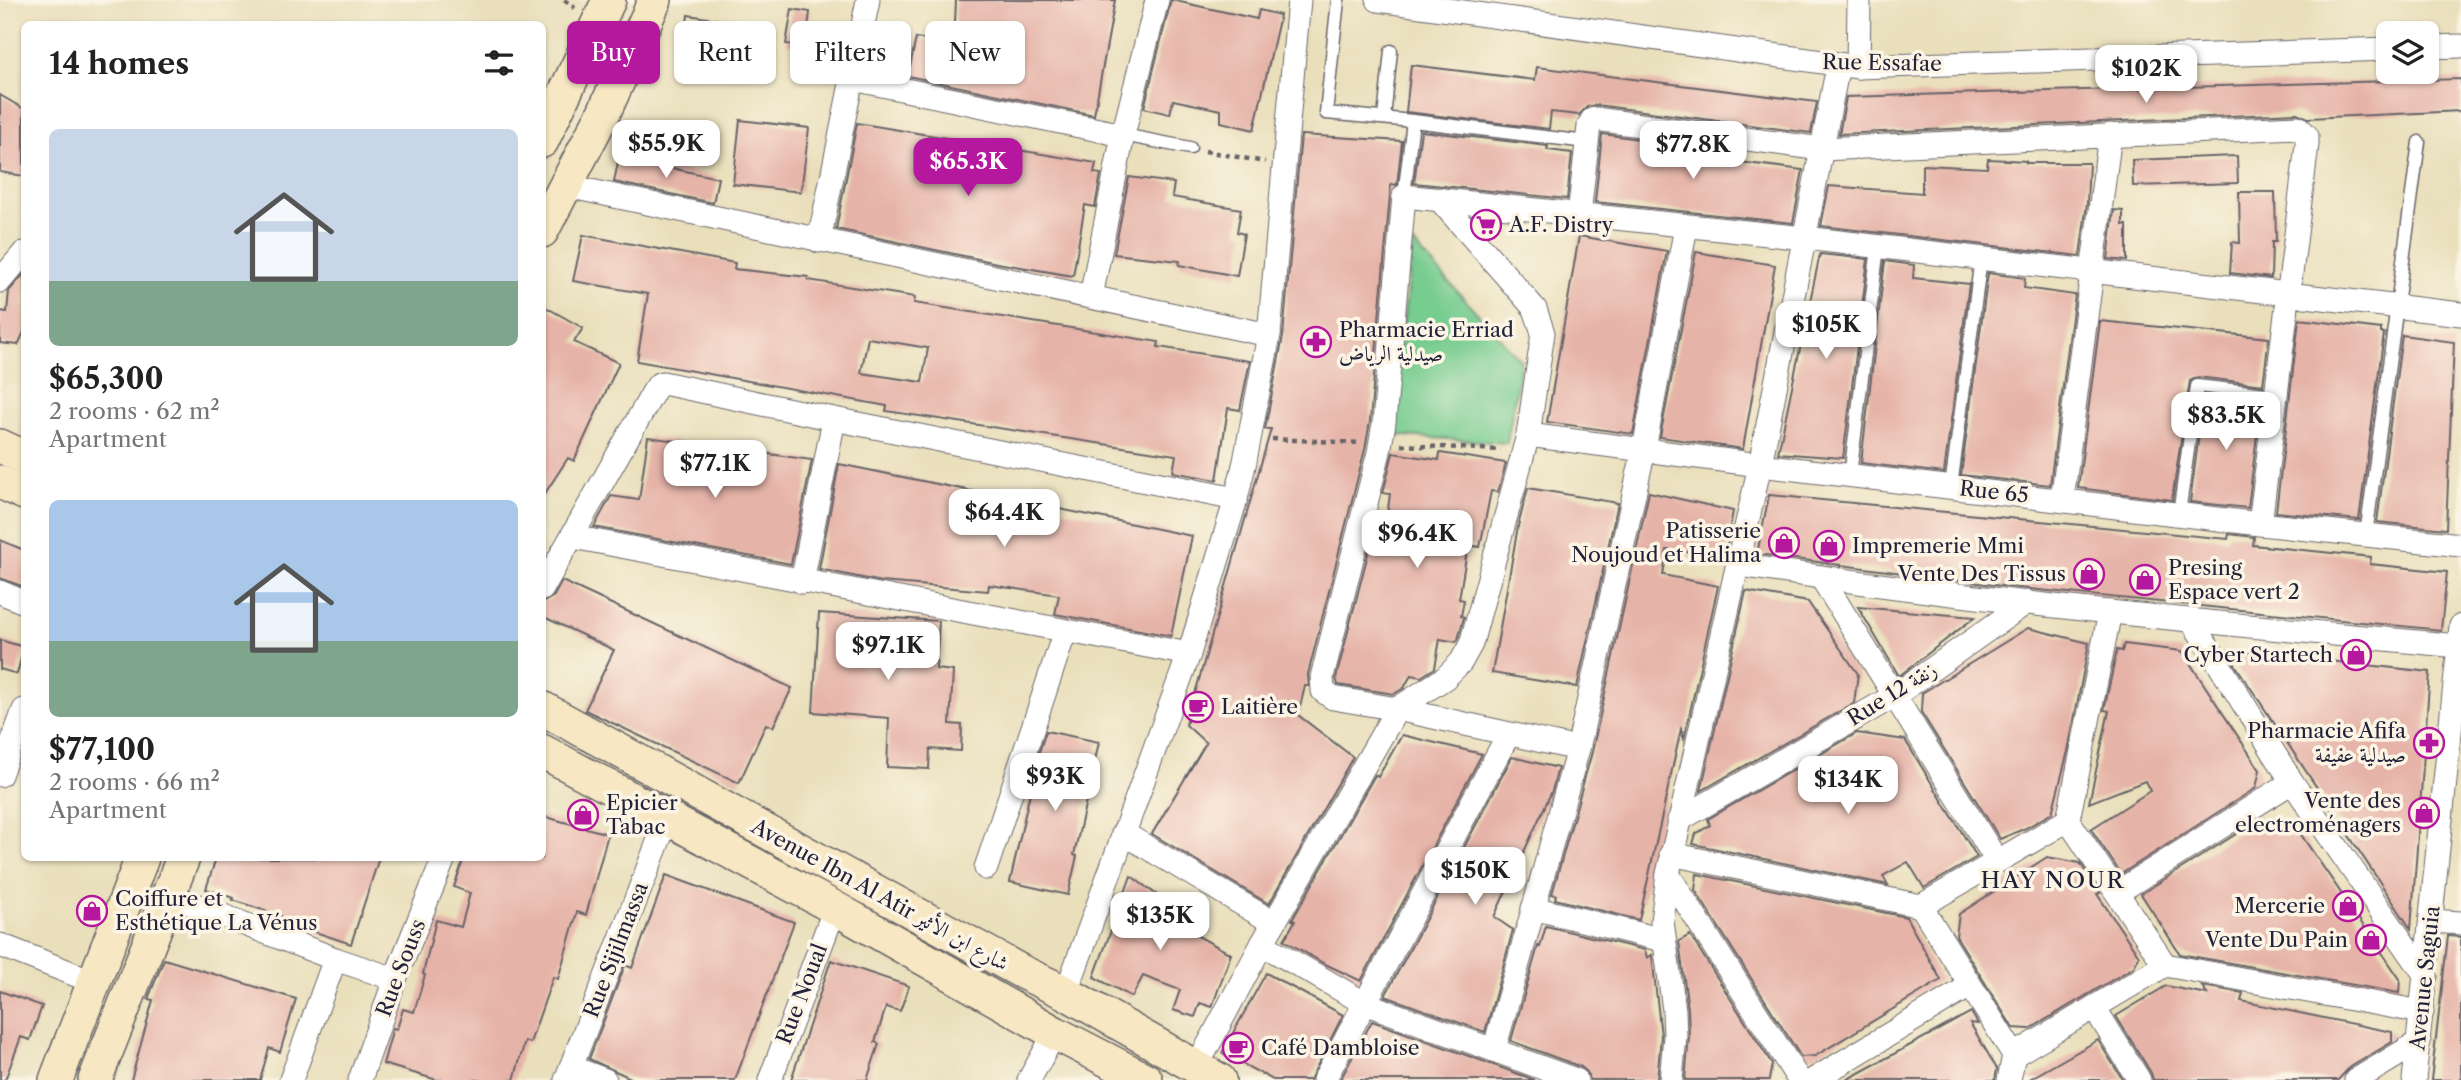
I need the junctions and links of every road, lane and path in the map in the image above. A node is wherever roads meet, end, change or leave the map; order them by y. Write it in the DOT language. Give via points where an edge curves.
graph roads {
  1 [pos="609,0"];
  2 [pos="655,0"];
  3 [pos="868,0"];
  4 [pos="1157,0"];
  5 [pos="1299,0"];
  6 [pos="1338,0"];
  7 [pos="1378,0"];
  8 [pos="1859,0"];
  9 [pos="1403,2"];
  10 [pos="864,21"];
  11 [pos="2461,46"];
  12 [pos="2439,47"];
  13 [pos="2376,49"];
  14 [pos="1391,51"];
  15 [pos="1848,66"];
  16 [pos="852,84"];
  17 [pos="877,84"];
  18 [pos="1384,118"];
  19 [pos="1413,121"];
  20 [pos="546,133"];
  21 [pos="1122,135"];
  22 [pos="2110,135"];
  23 [pos="1587,142"];
  24 [pos="2419,142"];
  25 [pos="1190,148"];
  26 [pos="1822,149"];
  27 [pos="1283,166"];
  28 [pos="567,186"];
  29 [pos="1404,196"];
  30 [pos="1439,200"];
  31 [pos="1579,215"];
  32 [pos="546,224"];
  33 [pos="1686,227"];
  34 [pos="1805,238"];
  35 [pos="819,241"];
  36 [pos="1878,247"];
  37 [pos="21,256"];
  38 [pos="1981,258"];
  39 [pos="2093,271"];
  40 [pos="0,281"];
  41 [pos="2289,294"];
  42 [pos="1091,296"];
  43 [pos="2397,306"];
  44 [pos="2461,314"];
  45 [pos="1269,335"];
  46 [pos="2276,395"];
  47 [pos="834,419"];
  48 [pos="1528,435"];
  49 [pos="0,446"];
  50 [pos="1644,449"];
  51 [pos="21,456"];
  52 [pos="1760,465"];
  53 [pos="1850,476"];
  54 [pos="0,482"];
  55 [pos="1951,487"];
  56 [pos="21,492"];
  57 [pos="1236,499"];
  58 [pos="2062,500"];
  59 [pos="2179,514"];
  60 [pos="2260,524"];
  61 [pos="2366,535"];
  62 [pos="573,537"];
  63 [pos="2461,545"];
  64 [pos="1739,565"];
  65 [pos="1821,577"];
  66 [pos="546,582"];
  67 [pos="802,582"];
  68 [pos="0,592"];
  69 [pos="21,600"];
  70 [pos="2027,602"];
  71 [pos="2110,612"];
  72 [pos="2192,621"];
  73 [pos="1065,631"];
  74 [pos="2460,636"];
  75 [pos="1189,654"];
  76 [pos="1894,696"];
  77 [pos="1397,709"];
  78 [pos="546,710"];
  79 [pos="21,718"];
  80 [pos="2456,731"];
  81 [pos="1508,735"];
  82 [pos="1578,748"];
  83 [pos="546,753"];
  84 [pos="0,775"];
  85 [pos="2292,782"];
  86 [pos="667,820"];
  87 [pos="1679,820"];
  88 [pos="2068,820"];
  89 [pos="1123,832"];
  90 [pos="141,861"];
  91 [pos="182,861"];
  92 [pos="443,861"];
  93 [pos="1997,861"];
  94 [pos="1670,864"];
  95 [pos="986,868"];
  96 [pos="2118,892"];
  97 [pos="169,895"];
  98 [pos="1921,906"];
  99 [pos="835,908"];
  100 [pos="1533,908"];
  101 [pos="2431,921"];
  102 [pos="1274,923"];
  103 [pos="2461,923"];
  104 [pos="1663,940"];
  105 [pos="1262,944"];
  106 [pos="0,945"];
  107 [pos="335,959"];
  108 [pos="2165,965"];
  109 [pos="2426,976"];
  110 [pos="396,979"];
  111 [pos="94,982"];
  112 [pos="1970,986"];
  113 [pos="1066,993"];
  114 [pos="1364,1003"];
  115 [pos="2094,1007"];
  116 [pos="2423,1013"];
  117 [pos="1055,1033"];
  118 [pos="2419,1042"];
  119 [pos="1494,1050"];
  120 [pos="2014,1055"];
  121 [pos="568,1073"];
  122 [pos="1207,1074"];
  123 [pos="56,1080"];
  124 [pos="95,1080"];
  125 [pos="291,1080"];
  126 [pos="360,1080"];
  127 [pos="605,1080"];
  128 [pos="770,1080"];
  129 [pos="1029,1080"];
  130 [pos="1146,1080"];
  131 [pos="1324,1080"];
  132 [pos="1576,1080"];
  133 [pos="1671,1080"];
  134 [pos="1799,1080"];
  135 [pos="1813,1080"];
  136 [pos="2009,1080"];
  137 [pos="2139,1080"];
  138 [pos="2356,1080"];
  139 [pos="2414,1080"];
  1 -- 20 [label="street"];
  2 -- 28 [label="street"];
  3 -- 10 [label="street"];
  4 -- 21 [label="street"];
  5 -- 27 [label="street"];
  6 -- 18 [label="lane" via="1326,113"];
  7 -- 9 [label="street, Rue Essafae"];
  8 -- 15 [label="street"];
  9 -- 15 [label="street, Rue Essafae"];
  11 -- 12 [label="street"];
  13 -- 15 [label="street, Rue Essafae"];
  14 -- 18 [label="lane"];
  15 -- 26 [label="street"];
  16 -- 35 [label="street"];
  17 -- 21 [label="street"];
  18 -- 19 [label="lane"];
  19 -- 23 [label="lane"];
  19 -- 29 [label="lane"];
  21 -- 25 [label="lane"];
  21 -- 42 [label="street"];
  22 -- 26 [label="street"];
  22 -- 39 [label="street"];
  22 -- 41 [label="street" via="2291,127 2304,131 2307,145"];
  23 -- 26 [label="street" via="1590,123 1598,118"];
  23 -- 31 [label="street"];
  24 -- 43 [label="lane"];
  25 -- 27 [label="path"];
  26 -- 34 [label="street"];
  27 -- 45 [label="street"];
  28 -- 32 [label="street"];
  28 -- 35 [label="street"];
  29 -- 30 [label="street"];
  29 -- 77 [label="street" via="1384,423 1322,684 1322,691 1333,698"];
  30 -- 31 [label="street"];
  30 -- 48 [label="street" via="1535,309 1540,321 1542,348"];
  31 -- 33 [label="street"];
  33 -- 34 [label="street"];
  33 -- 50 [label="street"];
  34 -- 36 [label="street"];
  34 -- 52 [label="street"];
  35 -- 42 [label="street"];
  36 -- 38 [label="street"];
  36 -- 53 [label="lane"];
  37 -- 40 [label="street"];
  38 -- 39 [label="street"];
  38 -- 55 [label="lane"];
  39 -- 41 [label="street"];
  39 -- 58 [label="street"];
  41 -- 43 [label="street"];
  41 -- 46 [label="street"];
  42 -- 45 [label="street"];
  43 -- 44 [label="street"];
  43 -- 61 [label="lane"];
  45 -- 57 [label="street"];
  46 -- 59 [label="lane" via="2197,386"];
  46 -- 60 [label="street"];
  47 -- 57 [label="street"];
  47 -- 62 [label="street" via="659,384"];
  47 -- 67 [label="street"];
  48 -- 50 [label="street, Rue 65"];
  48 -- 77 [label="street" via="1471,644 1445,678"];
  49 -- 51 [label="street"];
  50 -- 52 [label="street, Rue 65"];
  50 -- 82 [label="street"];
  52 -- 53 [label="street, Rue 65"];
  52 -- 64 [label="street"];
  53 -- 55 [label="street, Rue 65"];
  54 -- 56 [label="street"];
  55 -- 58 [label="street, Rue 65"];
  57 -- 75 [label="street"];
  58 -- 59 [label="street, Rue 65"];
  59 -- 60 [label="street, Rue 65"];
  60 -- 61 [label="street, Rue 65"];
  61 -- 63 [label="street, Rue 65"];
  62 -- 66 [label="street"];
  62 -- 67 [label="street"];
  64 -- 65 [label="street"];
  64 -- 87 [label="street"];
  65 -- 70 [label="street"];
  65 -- 76 [label="street"];
  67 -- 73 [label="street"];
  68 -- 69 [label="street"];
  70 -- 71 [label="street"];
  70 -- 76 [label="street, Rue 12 زنقة"];
  71 -- 72 [label="street"];
  71 -- 88 [label="street"];
  72 -- 74 [label="street"];
  72 -- 85 [label="street"];
  73 -- 75 [label="street"];
  73 -- 95 [label="street"];
  74 -- 80 [label="street, Avenue Saguia"];
  75 -- 89 [label="street"];
  76 -- 87 [label="street, Rue 12 زنقة"];
  76 -- 93 [label="street"];
  77 -- 81 [label="street"];
  77 -- 102 [label="street"];
  78 -- 113 [label="street, Avenue Ibn Al Atir شارع ابن الأثير"];
  79 -- 84 [label="street"];
  80 -- 101 [label="street, Avenue Saguia"];
  81 -- 82 [label="street"];
  81 -- 114 [label="street"];
  82 -- 100 [label="street"];
  83 -- 86 [label="street, Avenue Ibn Al Atir شارع ابن الأثير"];
  85 -- 96 [label="street"];
  85 -- 109 [label="street"];
  86 -- 99 [label="street, Avenue Ibn Al Atir شارع ابن الأثير"];
  86 -- 121 [label="street, Rue Sijilmassa"];
  87 -- 94 [label="street"];
  88 -- 93 [label="street"];
  88 -- 96 [label="street"];
  89 -- 102 [label="street"];
  89 -- 113 [label="street"];
  90 -- 111 [label="street"];
  91 -- 97 [label="street"];
  92 -- 110 [label="street, Rue Souss"];
  93 -- 98 [label="street"];
  94 -- 98 [label="street"];
  94 -- 104 [label="street"];
  94 -- 134 [label="street"];
  96 -- 108 [label="street"];
  97 -- 107 [label="street"];
  97 -- 124 [label="street"];
  98 -- 112 [label="street"];
  99 -- 117 [label="street, Avenue Ibn Al Atir شارع ابن الأثير"];
  99 -- 128 [label="street, Rue Noual"];
  100 -- 104 [label="street"];
  100 -- 119 [label="street"];
  101 -- 103 [label="street"];
  101 -- 109 [label="street, Avenue Saguia"];
  102 -- 105 [label="street"];
  104 -- 133 [label="street" via="1674,1010"];
  105 -- 114 [label="street"];
  105 -- 122 [label="street"];
  106 -- 111 [label="street"];
  107 -- 110 [label="street"];
  107 -- 125 [label="street"];
  108 -- 115 [label="street"];
  108 -- 116 [label="street"];
  109 -- 116 [label="street, Avenue Saguia"];
  110 -- 126 [label="street, Rue Souss"];
  111 -- 123 [label="street"];
  112 -- 120 [label="street"];
  112 -- 135 [label="street"];
  113 -- 122 [label="street, Avenue Ibn Al Atir شارع ابن الأثير"];
  114 -- 119 [label="street"];
  114 -- 131 [label="street"];
  115 -- 120 [label="street"];
  115 -- 137 [label="street"];
  116 -- 118 [label="street, Avenue Saguia"];
  117 -- 129 [label="street"];
  117 -- 130 [label="street, Avenue Ibn Al Atir شارع ابن الأثير"];
  118 -- 138 [label="street"];
  118 -- 139 [label="street, Avenue Saguia"];
  119 -- 132 [label="street"];
  120 -- 136 [label="street"];
  121 -- 127 [label="street"];
}
